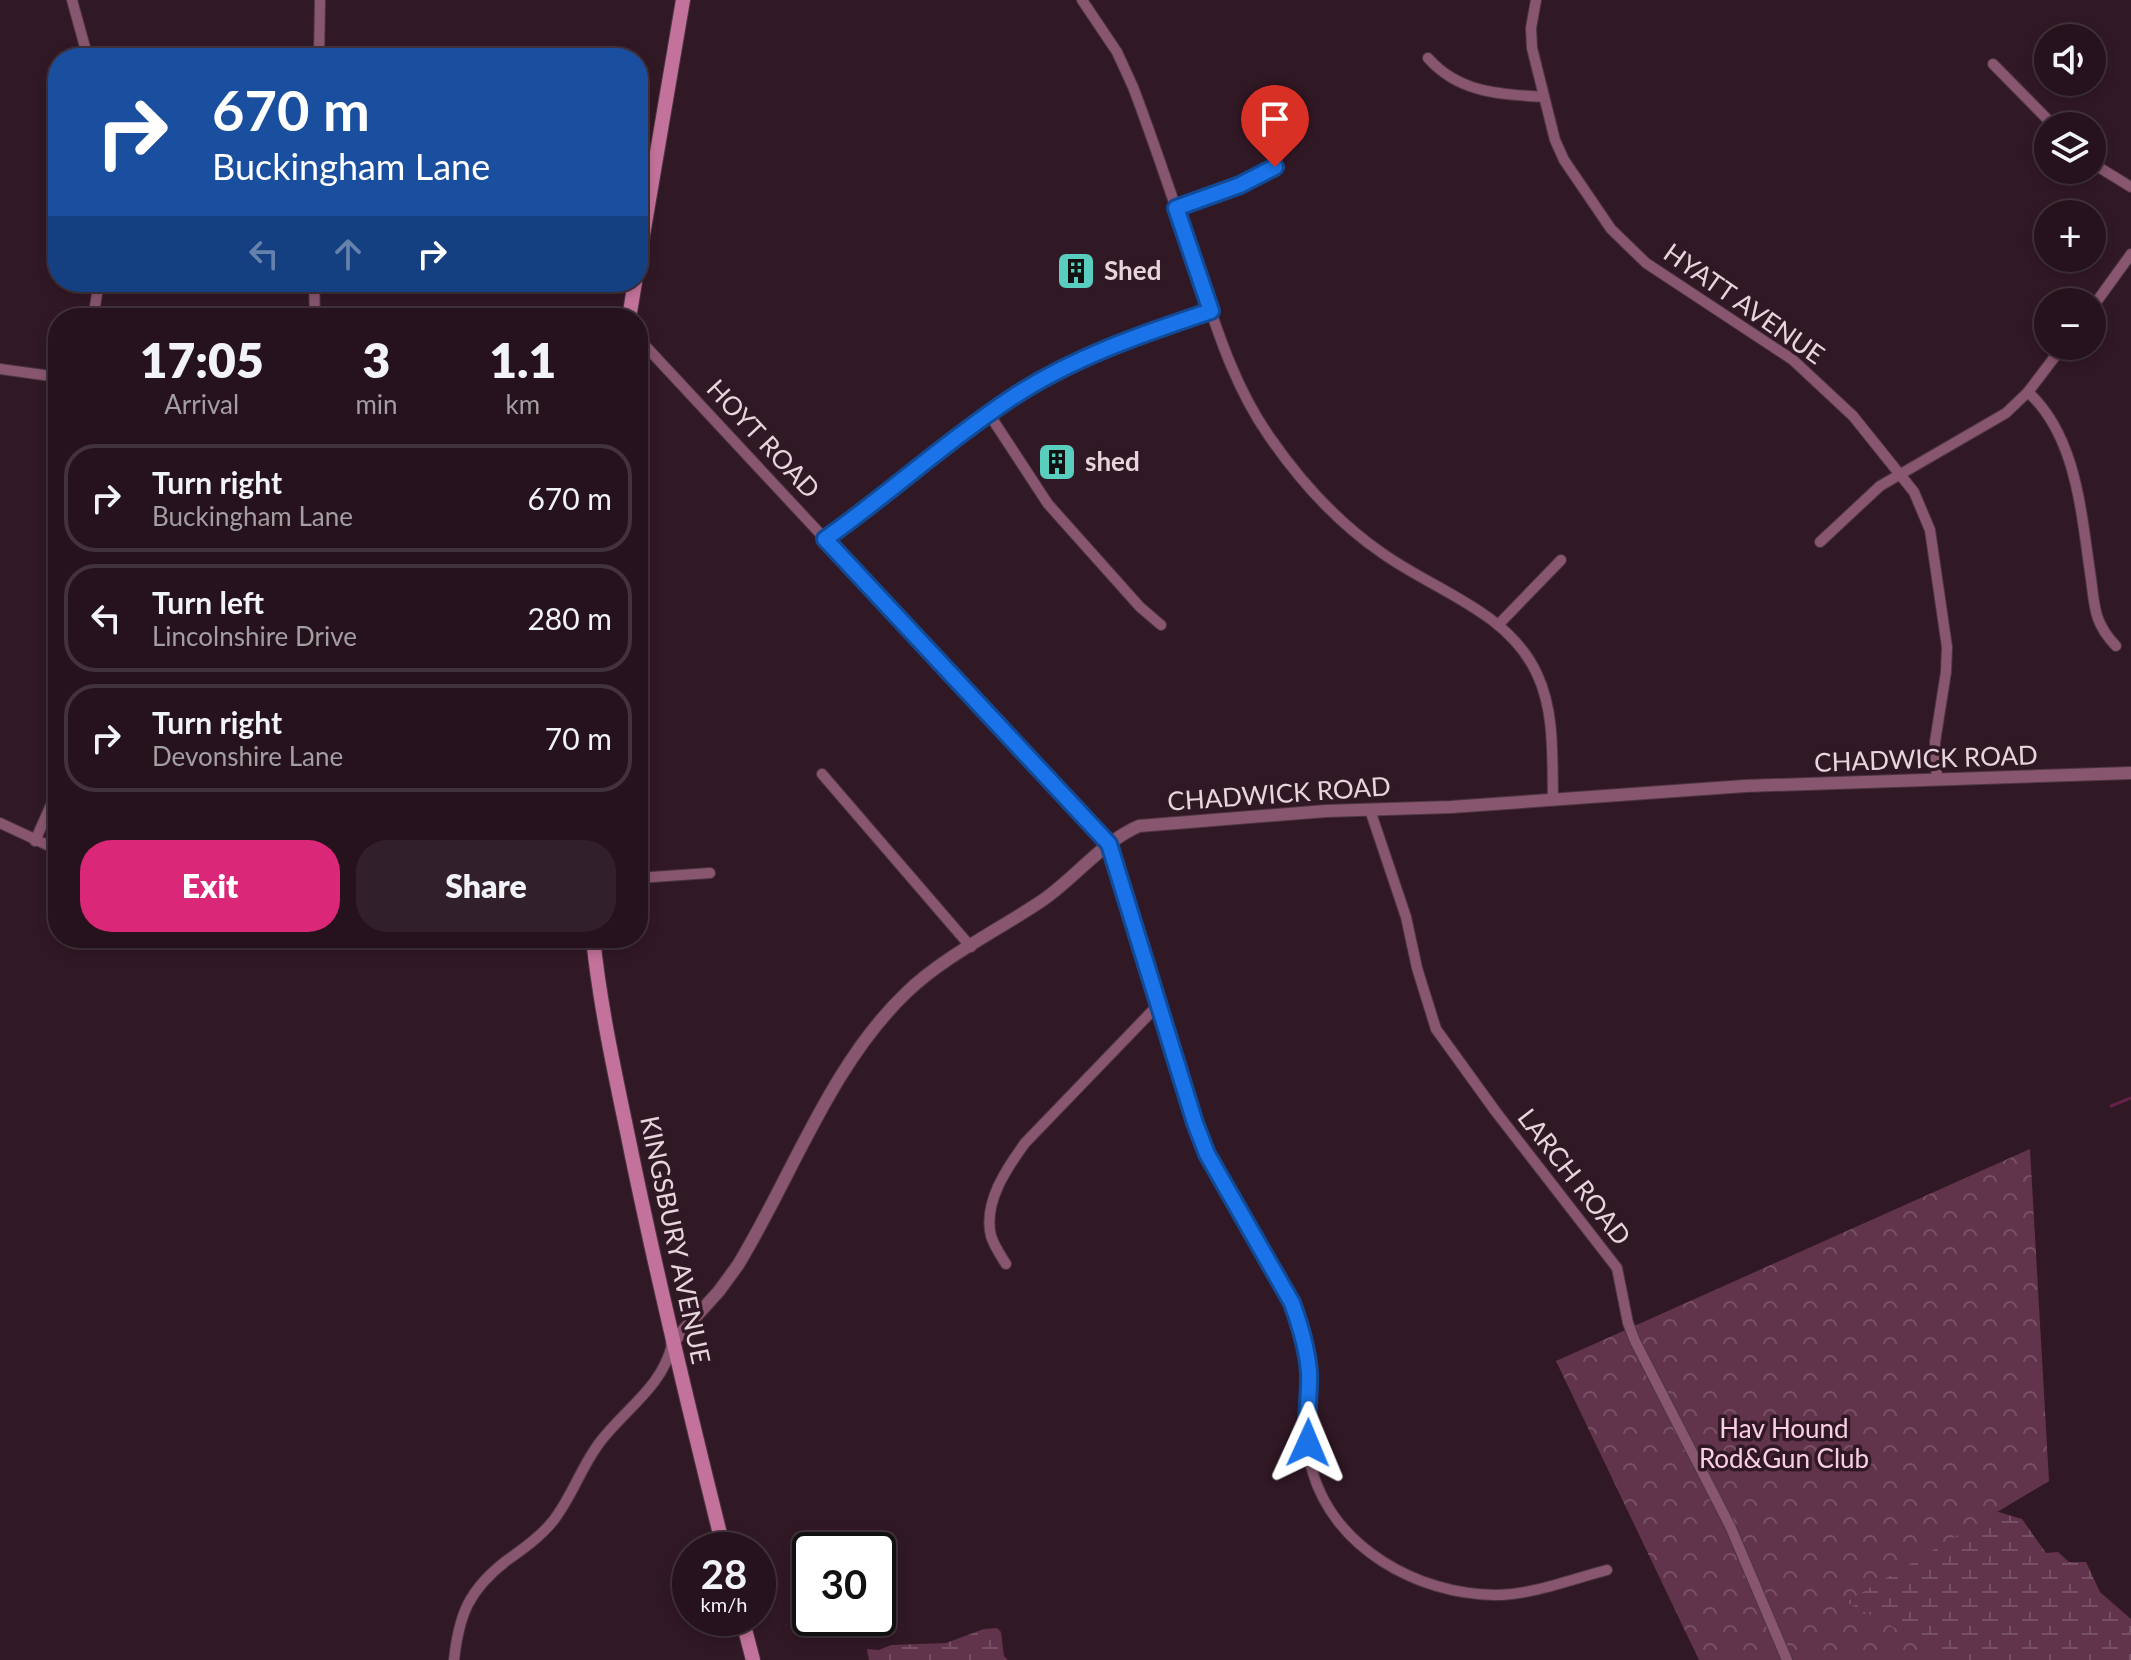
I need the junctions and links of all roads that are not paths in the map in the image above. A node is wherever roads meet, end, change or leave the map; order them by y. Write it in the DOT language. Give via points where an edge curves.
graph roads {
  1 [pos="72,0"];
  2 [pos="320,0"];
  3 [pos="683,0"];
  4 [pos="1082,0"];
  5 [pos="1536,0"];
  6 [pos="85,48"];
  7 [pos="319,48"];
  8 [pos="1428,58"];
  9 [pos="1993,64"];
  10 [pos="1543,97"];
  11 [pos="2040,112"];
  12 [pos="1275,167"];
  13 [pos="2106,172"];
  14 [pos="2131,187"];
  15 [pos="648,205"];
  16 [pos="1176,208"];
  17 [pos="2131,254"];
  18 [pos="2106,289"];
  19 [pos="1211,311"];
  20 [pos="648,349"];
  21 [pos="2052,360"];
  22 [pos="0,369"];
  23 [pos="48,376"];
  24 [pos="2028,392"];
  25 [pos="989,414"];
  26 [pos="1901,474"];
  27 [pos="825,539"];
  28 [pos="1820,542"];
  29 [pos="1561,560"];
  30 [pos="1161,625"];
  31 [pos="1498,625"];
  32 [pos="2116,646"];
  33 [pos="2131,773"];
  34 [pos="822,774"];
  35 [pos="1937,780"];
  36 [pos="1553,799"];
  37 [pos="1370,810"];
  38 [pos="48,812"];
  39 [pos="0,823"];
  40 [pos="35,841"];
  41 [pos="1109,844"];
  42 [pos="48,846"];
  43 [pos="710,873"];
  44 [pos="648,877"];
  45 [pos="971,947"];
  46 [pos="594,948"];
  47 [pos="1158,1005"];
  48 [pos="1006,1264"];
  49 [pos="672,1343"];
  50 [pos="719,1532"];
  51 [pos="1607,1570"];
  52 [pos="747,1636"];
  53 [pos="454,1660"];
  54 [pos="753,1660"];
  55 [pos="1787,1660"];
  1 -- 6 [label="street"];
  2 -- 7 [label="street"];
  3 -- 15 [label="main road"];
  4 -- 16 [label="street" via="1123,63"];
  5 -- 10 [label="street, HYATT AVENUE" via="1532,48"];
  8 -- 10 [label="street" via="1458,83 1482,92"];
  9 -- 11 [label="street"];
  10 -- 26 [label="street, HYATT AVENUE" via="1564,160 1627,247 1793,360 1853,416"];
  12 -- 16 [label="street"];
  13 -- 14 [label="street"];
  16 -- 19 [label="street"];
  17 -- 18 [label="street"];
  19 -- 25 [label="street" via="1076,362"];
  19 -- 31 [label="street" via="1252,410 1311,490 1381,553"];
  20 -- 27 [label="street, HOYT ROAD"];
  21 -- 24 [label="street"];
  22 -- 23 [label="street"];
  24 -- 26 [label="street" via="2006,413"];
  24 -- 32 [label="street" via="2044,406 2077,485 2098,623"];
  25 -- 27 [label="street"];
  25 -- 30 [label="street" via="1048,504"];
  26 -- 28 [label="street" via="1880,486"];
  26 -- 35 [label="street, HYATT AVENUE" via="1930,530 1947,647 1935,742"];
  27 -- 41 [label="street, HOYT ROAD"];
  29 -- 31 [label="street"];
  31 -- 36 [label="street" via="1528,655 1544,692 1551,726"];
  33 -- 35 [label="street, CHADWICK ROAD"];
  34 -- 45 [label="street"];
  35 -- 36 [label="street, CHADWICK ROAD"];
  36 -- 37 [label="street, CHADWICK ROAD"];
  37 -- 41 [label="street, CHADWICK ROAD" via="1147,825"];
  37 -- 55 [label="street, LARCH ROAD" via="1436,1029 1617,1268 1635,1341 1730,1526"];
  38 -- 40 [label="street"];
  39 -- 40 [label="street"];
  40 -- 42 [label="street"];
  41 -- 45 [label="street, CHADWICK ROAD" via="1045,898"];
  41 -- 47 [label="street, HOYT ROAD"];
  43 -- 44 [label="street"];
  45 -- 49 [label="street, CHADWICK ROAD" via="909,990 866,1037 738,1265"];
  46 -- 49 [label="main road, KINGSBURY AVENUE" via="608,1038"];
  47 -- 48 [label="street" via="1008,1166 989,1220 992,1239"];
  47 -- 51 [label="street, HOYT ROAD" via="1207,1154 1300,1324 1309,1373 1311,1469 1338,1523 1376,1558 1458,1590 1496,1595"];
  49 -- 50 [label="main road, KINGSBURY AVENUE"];
  49 -- 53 [label="street" via="667,1366 600,1442 557,1516 474,1591 461,1615"];
  52 -- 54 [label="main road"];
}
